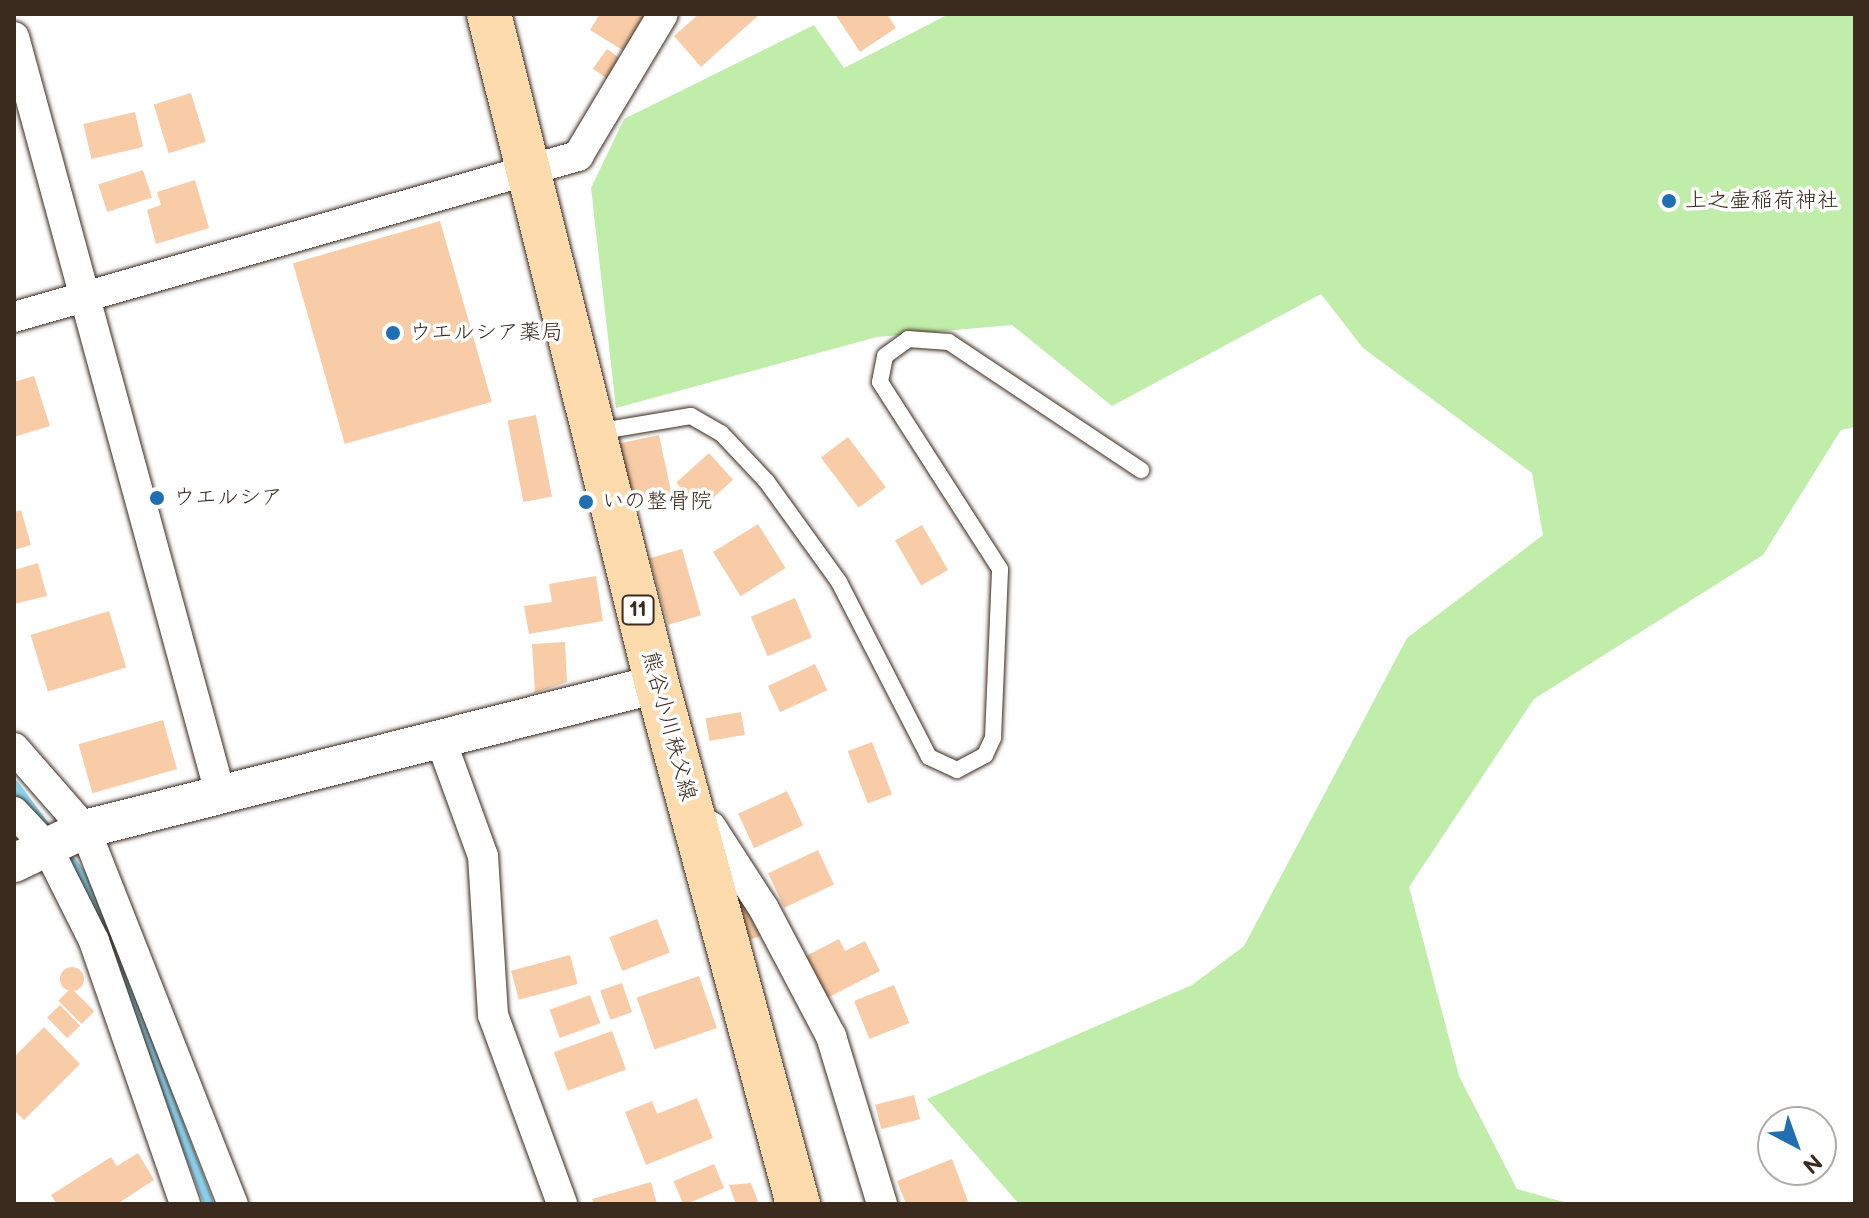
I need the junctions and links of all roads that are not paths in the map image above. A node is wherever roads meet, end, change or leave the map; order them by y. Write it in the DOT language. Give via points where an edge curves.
graph roads {
  1 [pos="489,14"];
  2 [pos="663,14"];
  3 [pos="14,37"];
  4 [pos="530,171"];
  5 [pos="85,298"];
  6 [pos="14,317"];
  7 [pos="594,432"];
  8 [pos="1141,470"];
  9 [pos="657,684"];
  10 [pos="440,738"];
  11 [pos="14,748"];
  12 [pos="220,793"];
  13 [pos="14,812"];
  14 [pos="693,816"];
  15 [pos="85,829"];
  16 [pos="30,855"];
  17 [pos="185,1204"];
  18 [pos="233,1204"];
  19 [pos="562,1204"];
  20 [pos="798,1204"];
  21 [pos="882,1204"];
  1 -- 4 [label="main road, 熊谷小川秩父線 / 11"];
  2 -- 4 [label="street" via="578,156"];
  3 -- 5 [label="street"];
  4 -- 5 [label="street"];
  4 -- 7 [label="main road, 熊谷小川秩父線 / 11"];
  5 -- 6 [label="street"];
  5 -- 12 [label="street"];
  7 -- 8 [label="lane" via="691,416 721,433 767,482 839,582 929,757 957,770 985,755 993,738 1000,569 880,382 885,356 908,339 949,342"];
  7 -- 9 [label="main road, 熊谷小川秩父線 / 11"];
  9 -- 10 [label="street"];
  9 -- 14 [label="main road, 熊谷小川秩父線 / 11"];
  10 -- 12 [label="street"];
  10 -- 19 [label="street" via="483,856 493,1015"];
  11 -- 15 [label="street"];
  12 -- 15 [label="street"];
  13 -- 16 [label="street"];
  14 -- 20 [label="main road, 熊谷小川秩父線 / 11"];
  14 -- 21 [label="street" via="711,827 764,909 831,1036"];
  15 -- 16 [label="street"];
  15 -- 18 [label="street"];
  16 -- 17 [label="street" via="94,941"];
}
